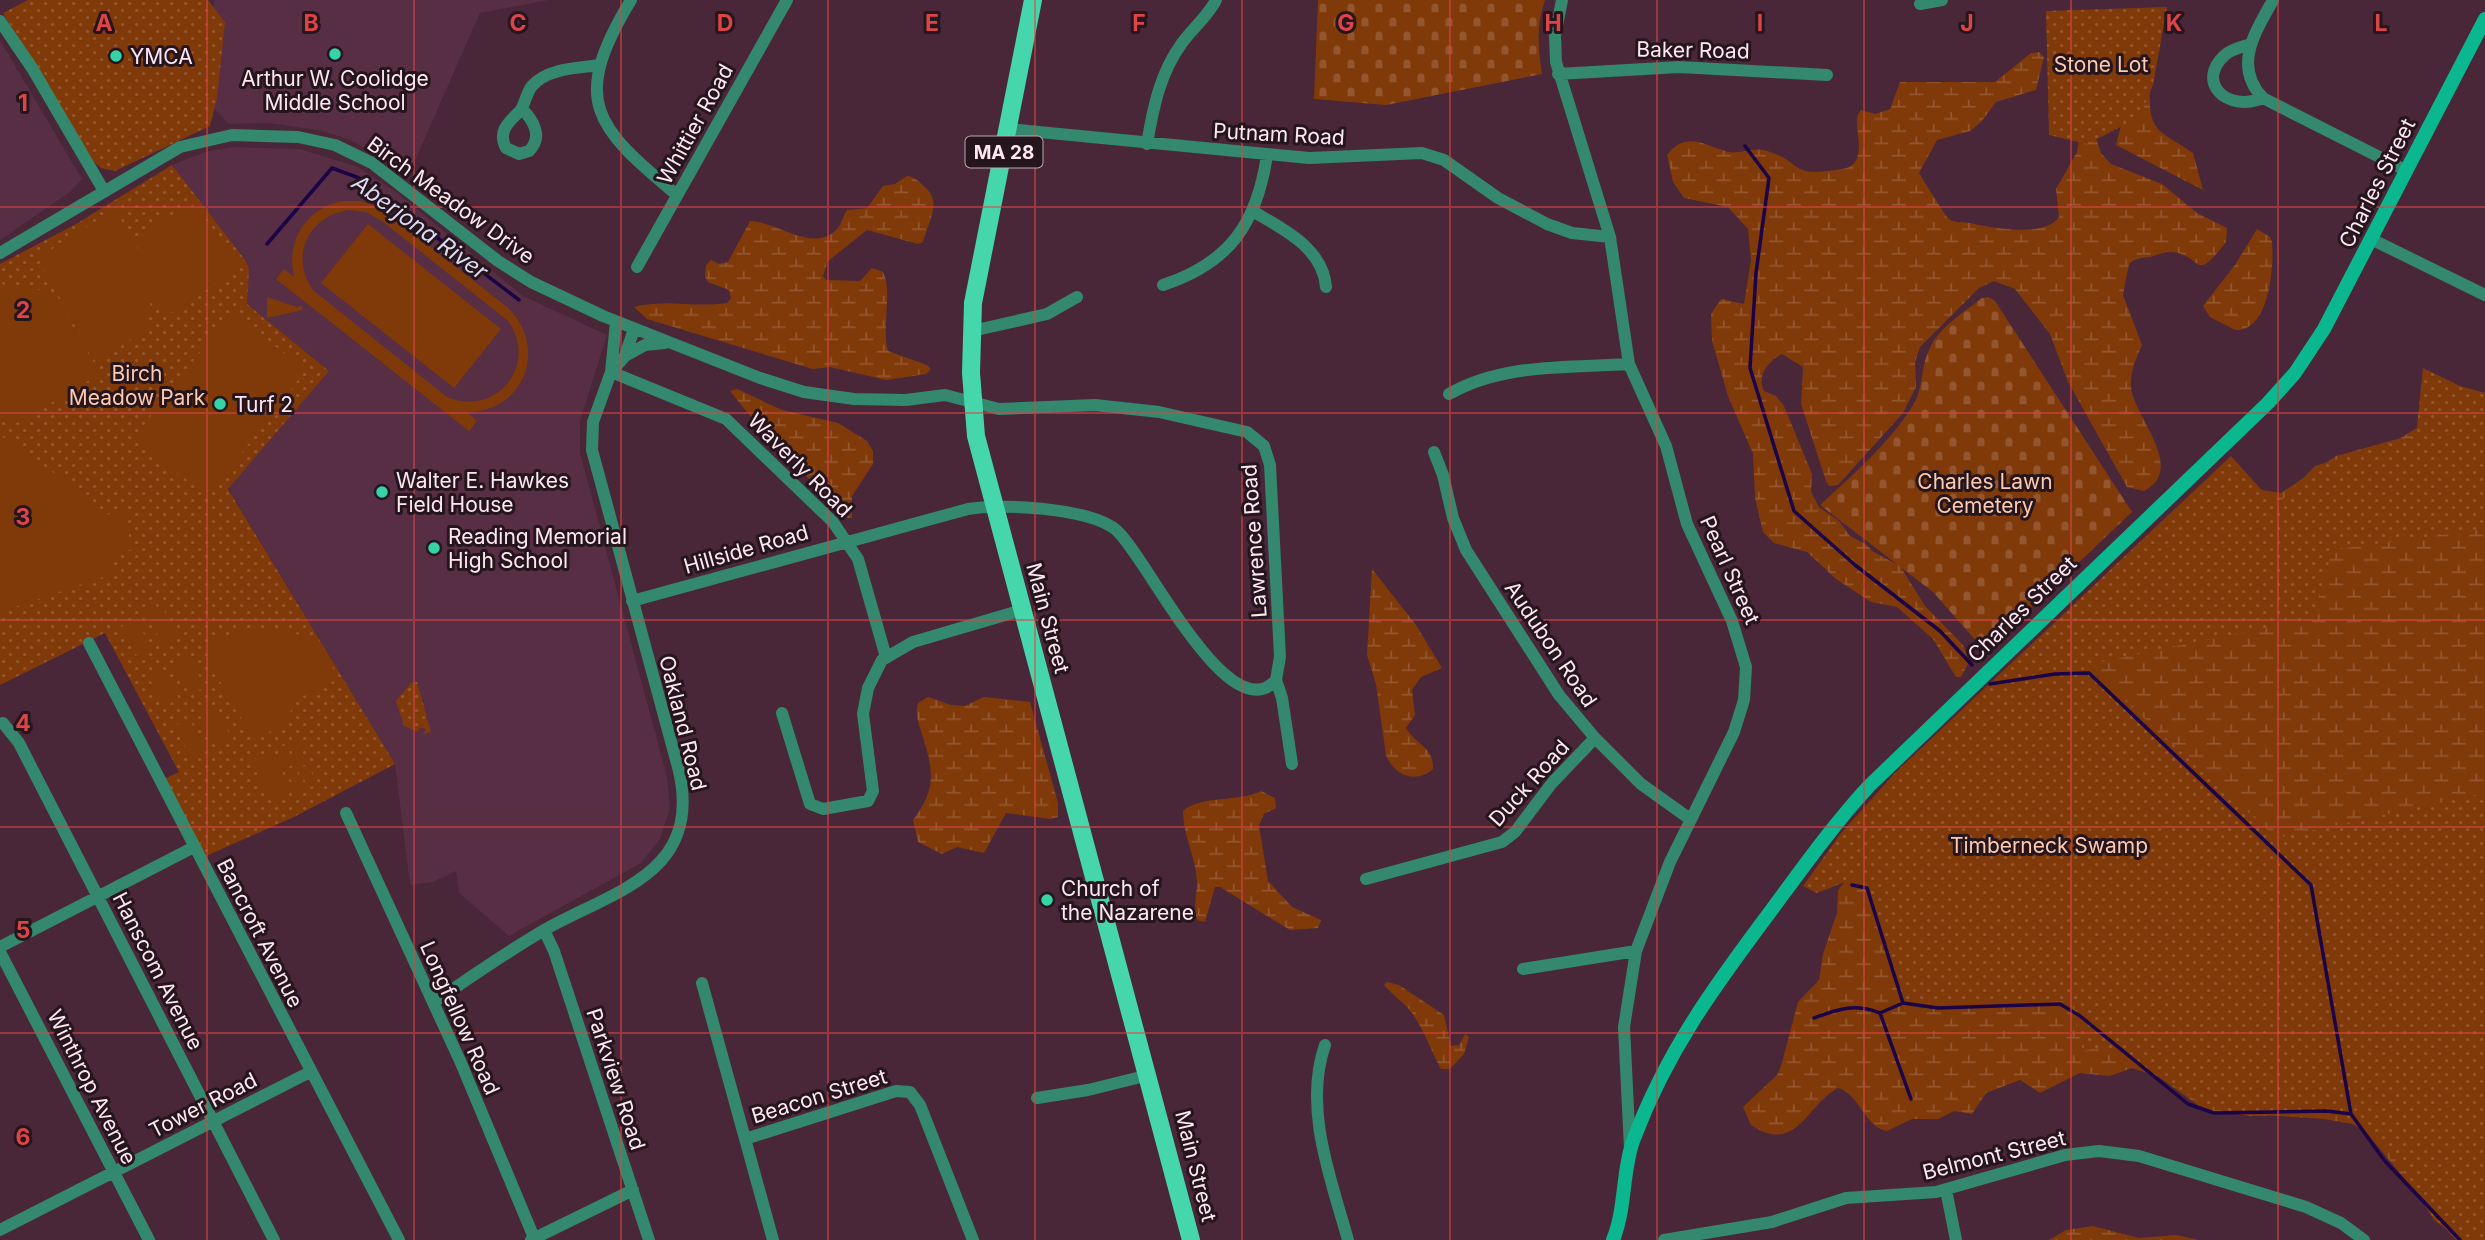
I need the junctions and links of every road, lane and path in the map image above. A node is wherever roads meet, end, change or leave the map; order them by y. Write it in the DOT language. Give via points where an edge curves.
graph roads {
  1 [pos="631,0"];
  2 [pos="787,0"];
  3 [pos="1033,0"];
  4 [pos="1216,0"];
  5 [pos="1562,0"];
  6 [pos="1942,0"];
  7 [pos="2273,0"];
  8 [pos="1920,4"];
  9 [pos="2485,19"];
  10 [pos="0,21"];
  11 [pos="2250,44"];
  12 [pos="600,65"];
  13 [pos="1558,74"];
  14 [pos="1827,75"];
  15 [pos="2263,98"];
  16 [pos="522,109"];
  17 [pos="1009,129"];
  18 [pos="1147,145"];
  19 [pos="1267,155"];
  20 [pos="2407,171"];
  21 [pos="104,191"];
  22 [pos="677,195"];
  23 [pos="1254,212"];
  24 [pos="1609,237"];
  25 [pos="2371,239"];
  26 [pos="0,253"];
  27 [pos="637,267"];
  28 [pos="1163,285"];
  29 [pos="1326,287"];
  30 [pos="2485,295"];
  31 [pos="1077,297"];
  32 [pos="616,321"];
  33 [pos="634,329"];
  34 [pos="972,331"];
  35 [pos="669,343"];
  36 [pos="625,356"];
  37 [pos="1629,364"];
  38 [pos="611,372"];
  39 [pos="1449,394"];
  40 [pos="972,403"];
  41 [pos="1434,452"];
  42 [pos="993,507"];
  43 [pos="848,541"];
  44 [pos="632,601"];
  45 [pos="1022,610"];
  46 [pos="89,643"];
  47 [pos="886,657"];
  48 [pos="1276,680"];
  49 [pos="782,713"];
  50 [pos="3,723"];
  51 [pos="1595,738"];
  52 [pos="1292,764"];
  53 [pos="346,813"];
  54 [pos="1690,819"];
  55 [pos="194,847"];
  56 [pos="1366,879"];
  57 [pos="97,895"];
  58 [pos="544,930"];
  59 [pos="0,947"];
  60 [pos="1636,951"];
  61 [pos="0,952"];
  62 [pos="1523,969"];
  63 [pos="702,983"];
  64 [pos="434,1002"];
  65 [pos="1325,1045"];
  66 [pos="310,1072"];
  67 [pos="1149,1075"];
  68 [pos="1037,1098"];
  69 [pos="214,1121"];
  70 [pos="745,1139"];
  71 [pos="1630,1151"];
  72 [pos="114,1172"];
  73 [pos="633,1189"];
  74 [pos="1946,1190"];
  75 [pos="2,1231"];
  76 [pos="533,1239"];
  77 [pos="1617,1239"];
  78 [pos="149,1240"];
  79 [pos="274,1240"];
  80 [pos="399,1240"];
  81 [pos="649,1240"];
  82 [pos="773,1240"];
  83 [pos="972,1240"];
  84 [pos="1191,1240"];
  85 [pos="1348,1240"];
  86 [pos="1664,1240"];
  87 [pos="1956,1240"];
  88 [pos="2364,1240"];
  1 -- 12 [label="street" via="606,44"];
  2 -- 22 [label="street, Whittier Road"];
  3 -- 17 [label="main road, Main Street / MA 28"];
  4 -- 18 [label="street" via="1180,45 1164,75"];
  5 -- 13 [label="street, Pearl Street" via="1555,36"];
  6 -- 8 [label="street"];
  7 -- 11 [label="street"];
  9 -- 20 [label="street, Charles Street"];
  10 -- 21 [label="street"];
  11 -- 15 [label="street" via="2249,75"];
  11 -- 15 [label="street" via="2225,55 2216,70 2216,86 2222,97 2233,102"];
  12 -- 16 [label="street" via="546,76 531,88"];
  12 -- 22 [label="street" via="599,104 610,133 628,155"];
  13 -- 14 [label="street, Baker Road" via="1679,67"];
  13 -- 24 [label="street, Pearl Street"];
  15 -- 20 [label="street"];
  17 -- 18 [label="street, Putnam Road"];
  17 -- 34 [label="main road, Main Street / MA 28" via="978,270"];
  18 -- 19 [label="street, Putnam Road"];
  19 -- 23 [label="street"];
  19 -- 24 [label="street, Putnam Road" via="1325,159 1429,154 1547,224 1572,233"];
  20 -- 25 [label="street, Charles Street"];
  21 -- 26 [label="street, Birch Meadow Drive"];
  21 -- 32 [label="street, Birch Meadow Drive" via="169,152 202,141 257,134 323,142 349,150 383,170 510,270"];
  22 -- 27 [label="street, Whittier Road"];
  23 -- 28 [label="street" via="1215,259"];
  23 -- 29 [label="street" via="1304,245 1320,263"];
  24 -- 37 [label="street, Pearl Street"];
  25 -- 30 [label="street"];
  25 -- 71 [label="street, Charles Street" via="2320,336 2279,392 1924,730 1840,819 1688,1025"];
  31 -- 34 [label="street" via="1047,314"];
  32 -- 33 [label="street, Birch Meadow Drive"];
  32 -- 38 [label="street, Oakland Road"];
  33 -- 35 [label="street, Birch Meadow Drive"];
  33 -- 36 [label="street, Oakland Road"];
  34 -- 40 [label="main road, Main Street / MA 28"];
  35 -- 36 [label="street, Oakland Road" via="645,345"];
  35 -- 40 [label="street, Birch Meadow Drive" via="820,395 874,400 945,395"];
  36 -- 38 [label="street, Oakland Road"];
  37 -- 39 [label="street" via="1502,373"];
  37 -- 54 [label="street, Pearl Street" via="1666,446 1687,524 1732,621 1746,663 1741,714"];
  38 -- 43 [label="street, Waverly Road" via="701,407 733,425"];
  38 -- 44 [label="street, Oakland Road" via="595,414 592,443"];
  40 -- 42 [label="main road, Main Street / MA 28"];
  40 -- 48 [label="street, Lawrence Road" via="999,409 1127,407 1234,427 1257,439 1268,456 1272,485 1280,666"];
  41 -- 51 [label="street, Audubon Road" via="1466,550 1559,695"];
  42 -- 43 [label="street, Hillside Road" via="968,509"];
  42 -- 45 [label="main road, Main Street / MA 28"];
  42 -- 48 [label="street, Hillside Road" via="1063,513 1109,525 1127,542 1219,671 1248,688 1265,687"];
  43 -- 44 [label="street, Hillside Road"];
  43 -- 47 [label="street, Waverly Road"];
  44 -- 58 [label="street, Oakland Road" via="681,783 681,825 671,849 648,875"];
  45 -- 47 [label="street" via="913,642"];
  45 -- 67 [label="main road, Main Street / MA 28"];
  46 -- 55 [label="street, Bancroft Avenue"];
  47 -- 49 [label="street" via="872,678 863,710 873,791 868,801 825,809 807,799"];
  48 -- 52 [label="street, Lawrence Road"];
  50 -- 57 [label="street, Hanscom Avenue" via="19,743"];
  51 -- 54 [label="street, Audubon Road" via="1641,784"];
  51 -- 56 [label="street, Duck Road" via="1502,842"];
  53 -- 64 [label="street, Longfellow Road"];
  54 -- 60 [label="street, Pearl Street"];
  55 -- 57 [label="street"];
  55 -- 66 [label="street, Bancroft Avenue"];
  57 -- 59 [label="street"];
  57 -- 69 [label="street, Hanscom Avenue"];
  58 -- 64 [label="street, Oakland Road"];
  58 -- 73 [label="street, Parkview Road"];
  60 -- 62 [label="street"];
  60 -- 71 [label="street, Pearl Street" via="1624,1027"];
  61 -- 72 [label="street, Winthrop Avenue"];
  63 -- 70 [label="street"];
  64 -- 76 [label="street, Longfellow Road"];
  65 -- 85 [label="street" via="1316,1079 1316,1107"];
  66 -- 69 [label="street, Tower Road"];
  66 -- 80 [label="street, Bancroft Avenue"];
  67 -- 68 [label="street"];
  67 -- 84 [label="main road, Main Street / MA 28"];
  69 -- 72 [label="street, Tower Road"];
  69 -- 79 [label="street, Hanscom Avenue"];
  70 -- 82 [label="street"];
  70 -- 83 [label="street, Beacon Street" via="896,1091 910,1092 920,1105"];
  71 -- 77 [label="street, Charles Street"];
  72 -- 75 [label="street, Tower Road"];
  72 -- 78 [label="street, Winthrop Avenue"];
  73 -- 76 [label="street"];
  73 -- 81 [label="street, Parkview Road"];
  74 -- 86 [label="street, Belmont Street" via="1846,1198 1772,1222"];
  74 -- 87 [label="street"];
  74 -- 88 [label="street, Belmont Street" via="2065,1155 2119,1152 2316,1210"];
}
